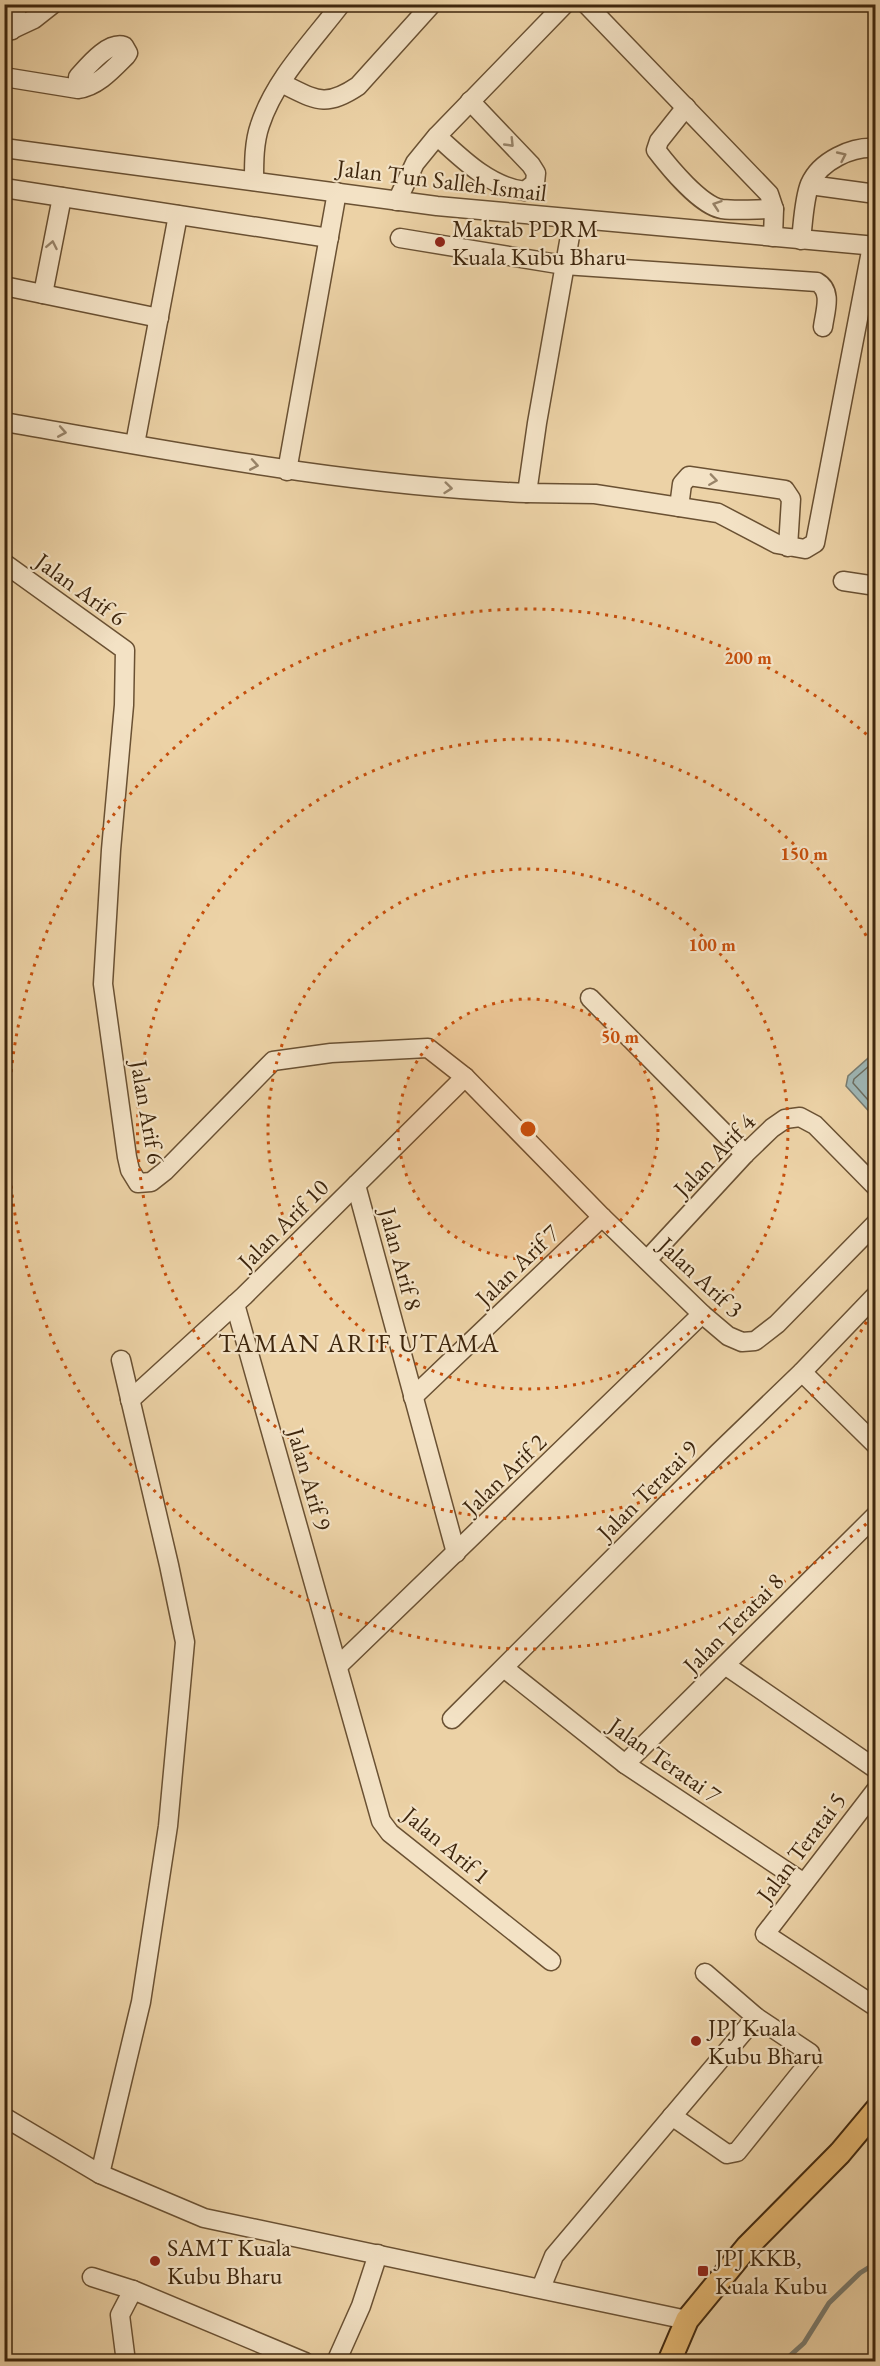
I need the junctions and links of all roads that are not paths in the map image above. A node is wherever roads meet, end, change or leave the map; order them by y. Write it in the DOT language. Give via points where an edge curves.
graph roads {
  1 [pos="18,4"];
  2 [pos="53,4"];
  3 [pos="341,4"];
  4 [pos="432,4"];
  5 [pos="565,4"];
  6 [pos="586,4"];
  7 [pos="8,31"];
  8 [pos="4,77"];
  9 [pos="281,83"];
  10 [pos="78,89"];
  11 [pos="470,101"];
  12 [pos="686,107"];
  13 [pos="437,136"];
  14 [pos="4,148"];
  15 [pos="876,148"];
  16 [pos="254,181"];
  17 [pos="810,185"];
  18 [pos="4,188"];
  19 [pos="337,192"];
  20 [pos="876,194"];
  21 [pos="62,197"];
  22 [pos="397,201"];
  23 [pos="774,209"];
  24 [pos="178,215"];
  25 [pos="573,219"];
  26 [pos="773,237"];
  27 [pos="328,238"];
  28 [pos="400,238"];
  29 [pos="801,240"];
  30 [pos="874,246"];
  31 [pos="564,265"];
  32 [pos="4,286"];
  33 [pos="43,294"];
  34 [pos="159,318"];
  35 [pos="824,327"];
  36 [pos="4,422"];
  37 [pos="135,444"];
  38 [pos="287,471"];
  39 [pos="527,492"];
  40 [pos="679,507"];
  41 [pos="788,547"];
  42 [pos="4,563"];
  43 [pos="843,581"];
  44 [pos="876,586"];
  45 [pos="590,998"];
  46 [pos="465,1077"];
  47 [pos="745,1154"];
  48 [pos="356,1185"];
  49 [pos="876,1187"];
  50 [pos="602,1217"];
  51 [pos="876,1223"];
  52 [pos="647,1260"];
  53 [pos="876,1295"];
  54 [pos="235,1304"];
  55 [pos="702,1314"];
  56 [pos="121,1360"];
  57 [pos="802,1372"];
  58 [pos="414,1397"];
  59 [pos="130,1400"];
  60 [pos="876,1445"];
  61 [pos="876,1515"];
  62 [pos="456,1553"];
  63 [pos="725,1665"];
  64 [pos="338,1666"];
  65 [pos="504,1668"];
  66 [pos="452,1719"];
  67 [pos="625,1764"];
  68 [pos="876,1769"];
  69 [pos="876,1790"];
  70 [pos="804,1884"];
  71 [pos="551,1961"];
  72 [pos="705,1973"];
  73 [pos="876,2007"];
  74 [pos="756,2017"];
  75 [pos="876,2110"];
  76 [pos="4,2116"];
  77 [pos="672,2116"];
  78 [pos="100,2174"];
  79 [pos="378,2254"];
  80 [pos="92,2277"];
  81 [pos="541,2288"];
  82 [pos="133,2290"];
  83 [pos="687,2320"];
  84 [pos="126,2361"];
  85 [pos="305,2361"];
  86 [pos="336,2361"];
  87 [pos="669,2361"];
  1 -- 7 [label="street"];
  2 -- 7 [label="street" via="34,20"];
  3 -- 9 [label="street"];
  4 -- 9 [label="street" via="358,86 345,95 331,101 315,99"];
  5 -- 11 [label="street"];
  6 -- 12 [label="street"];
  8 -- 10 [label="street"];
  9 -- 16 [label="street" via="260,125"];
  11 -- 13 [label="street"];
  11 -- 13 [label="street, one-way" via="531,165 536,173 535,183 525,191 485,176"];
  12 -- 23 [label="street" via="757,179 769,194"];
  23 -- 12 [label="street, one-way" via="711,205 662,158 656,150 659,141"];
  13 -- 22 [label="street" via="415,164"];
  14 -- 16 [label="street, Jalan Tun Salleh Ismail"];
  17 -- 15 [label="street, one-way" via="818,172 839,155 865,147"];
  16 -- 19 [label="street, Jalan Tun Salleh Ismail"];
  17 -- 20 [label="street"];
  17 -- 29 [label="street"];
  18 -- 21 [label="street"];
  19 -- 22 [label="street, Jalan Tun Salleh Ismail"];
  19 -- 27 [label="street"];
  21 -- 24 [label="street"];
  33 -- 21 [label="street, one-way"];
  22 -- 25 [label="street, Jalan Tun Salleh Ismail"];
  23 -- 26 [label="street"];
  24 -- 27 [label="street"];
  24 -- 34 [label="street"];
  25 -- 26 [label="street, Jalan Tun Salleh Ismail"];
  25 -- 31 [label="street"];
  26 -- 29 [label="street, Jalan Tun Salleh Ismail"];
  27 -- 38 [label="street"];
  28 -- 31 [label="street"];
  29 -- 30 [label="street, Jalan Tun Salleh Ismail"];
  30 -- 41 [label="street" via="815,543 805,549"];
  31 -- 35 [label="street" via="817,282 827,293"];
  31 -- 39 [label="street"];
  32 -- 33 [label="street"];
  33 -- 34 [label="street"];
  34 -- 37 [label="street"];
  36 -- 37 [label="street, one-way"];
  37 -- 38 [label="street, one-way"];
  38 -- 39 [label="street, one-way"];
  39 -- 40 [label="street" via="595,494"];
  40 -- 41 [label="street" via="718,513"];
  40 -- 41 [label="street, one-way" via="682,484 689,476 785,490 791,499"];
  42 -- 46 [label="street, Jalan Arif 6" via="125,651 103,984 127,1157 138,1183 151,1182 165,1171 273,1061 331,1053 428,1048"];
  43 -- 44 [label="street"];
  45 -- 47 [label="street"];
  46 -- 48 [label="street, Jalan Arif 10"];
  46 -- 50 [label="street, Jalan Arif 6"];
  47 -- 49 [label="street, Jalan Arif 4" via="785,1119 800,1117 814,1125"];
  47 -- 52 [label="street, Jalan Arif 4"];
  48 -- 54 [label="street, Jalan Arif 10"];
  48 -- 58 [label="street, Jalan Arif 8"];
  50 -- 52 [label="street, Jalan Arif 3"];
  50 -- 58 [label="street, Jalan Arif 7"];
  51 -- 55 [label="street, Jalan Arif 3" via="777,1324 755,1341 742,1342 729,1336"];
  52 -- 55 [label="street, Jalan Arif 3"];
  53 -- 57 [label="street, Jalan Teratai 9"];
  54 -- 59 [label="street, Jalan Arif 10"];
  54 -- 64 [label="street, Jalan Arif 9"];
  55 -- 62 [label="street, Jalan Arif 2"];
  56 -- 59 [label="street"];
  57 -- 60 [label="street"];
  57 -- 65 [label="street, Jalan Teratai 9"];
  58 -- 62 [label="street, Jalan Arif 8"];
  59 -- 78 [label="street" via="185,1642 168,1826 141,2002"];
  61 -- 63 [label="street, Jalan Teratai 8"];
  62 -- 64 [label="street, Jalan Arif 2"];
  63 -- 67 [label="street, Jalan Teratai 8"];
  63 -- 68 [label="street"];
  64 -- 71 [label="street, Jalan Arif 1" via="381,1821 390,1833"];
  65 -- 66 [label="street, Jalan Teratai 9"];
  65 -- 67 [label="street, Jalan Teratai 7"];
  67 -- 70 [label="street, Jalan Teratai 7"];
  69 -- 70 [label="street, Jalan Teratai 5"];
  70 -- 73 [label="street, Jalan Teratai 5" via="765,1934"];
  72 -- 74 [label="street"];
  74 -- 77 [label="street"];
  74 -- 77 [label="street" via="810,2053 811,2060 737,2152 727,2154"];
  75 -- 83 [label="main road" via="840,2153 747,2247"];
  76 -- 78 [label="street"];
  77 -- 81 [label="street" via="554,2256"];
  78 -- 79 [label="street" via="204,2218"];
  79 -- 81 [label="street"];
  79 -- 86 [label="street" via="361,2306"];
  80 -- 82 [label="street"];
  81 -- 83 [label="street"];
  82 -- 84 [label="street" via="120,2315"];
  82 -- 85 [label="street"];
  83 -- 87 [label="main road"];
}
